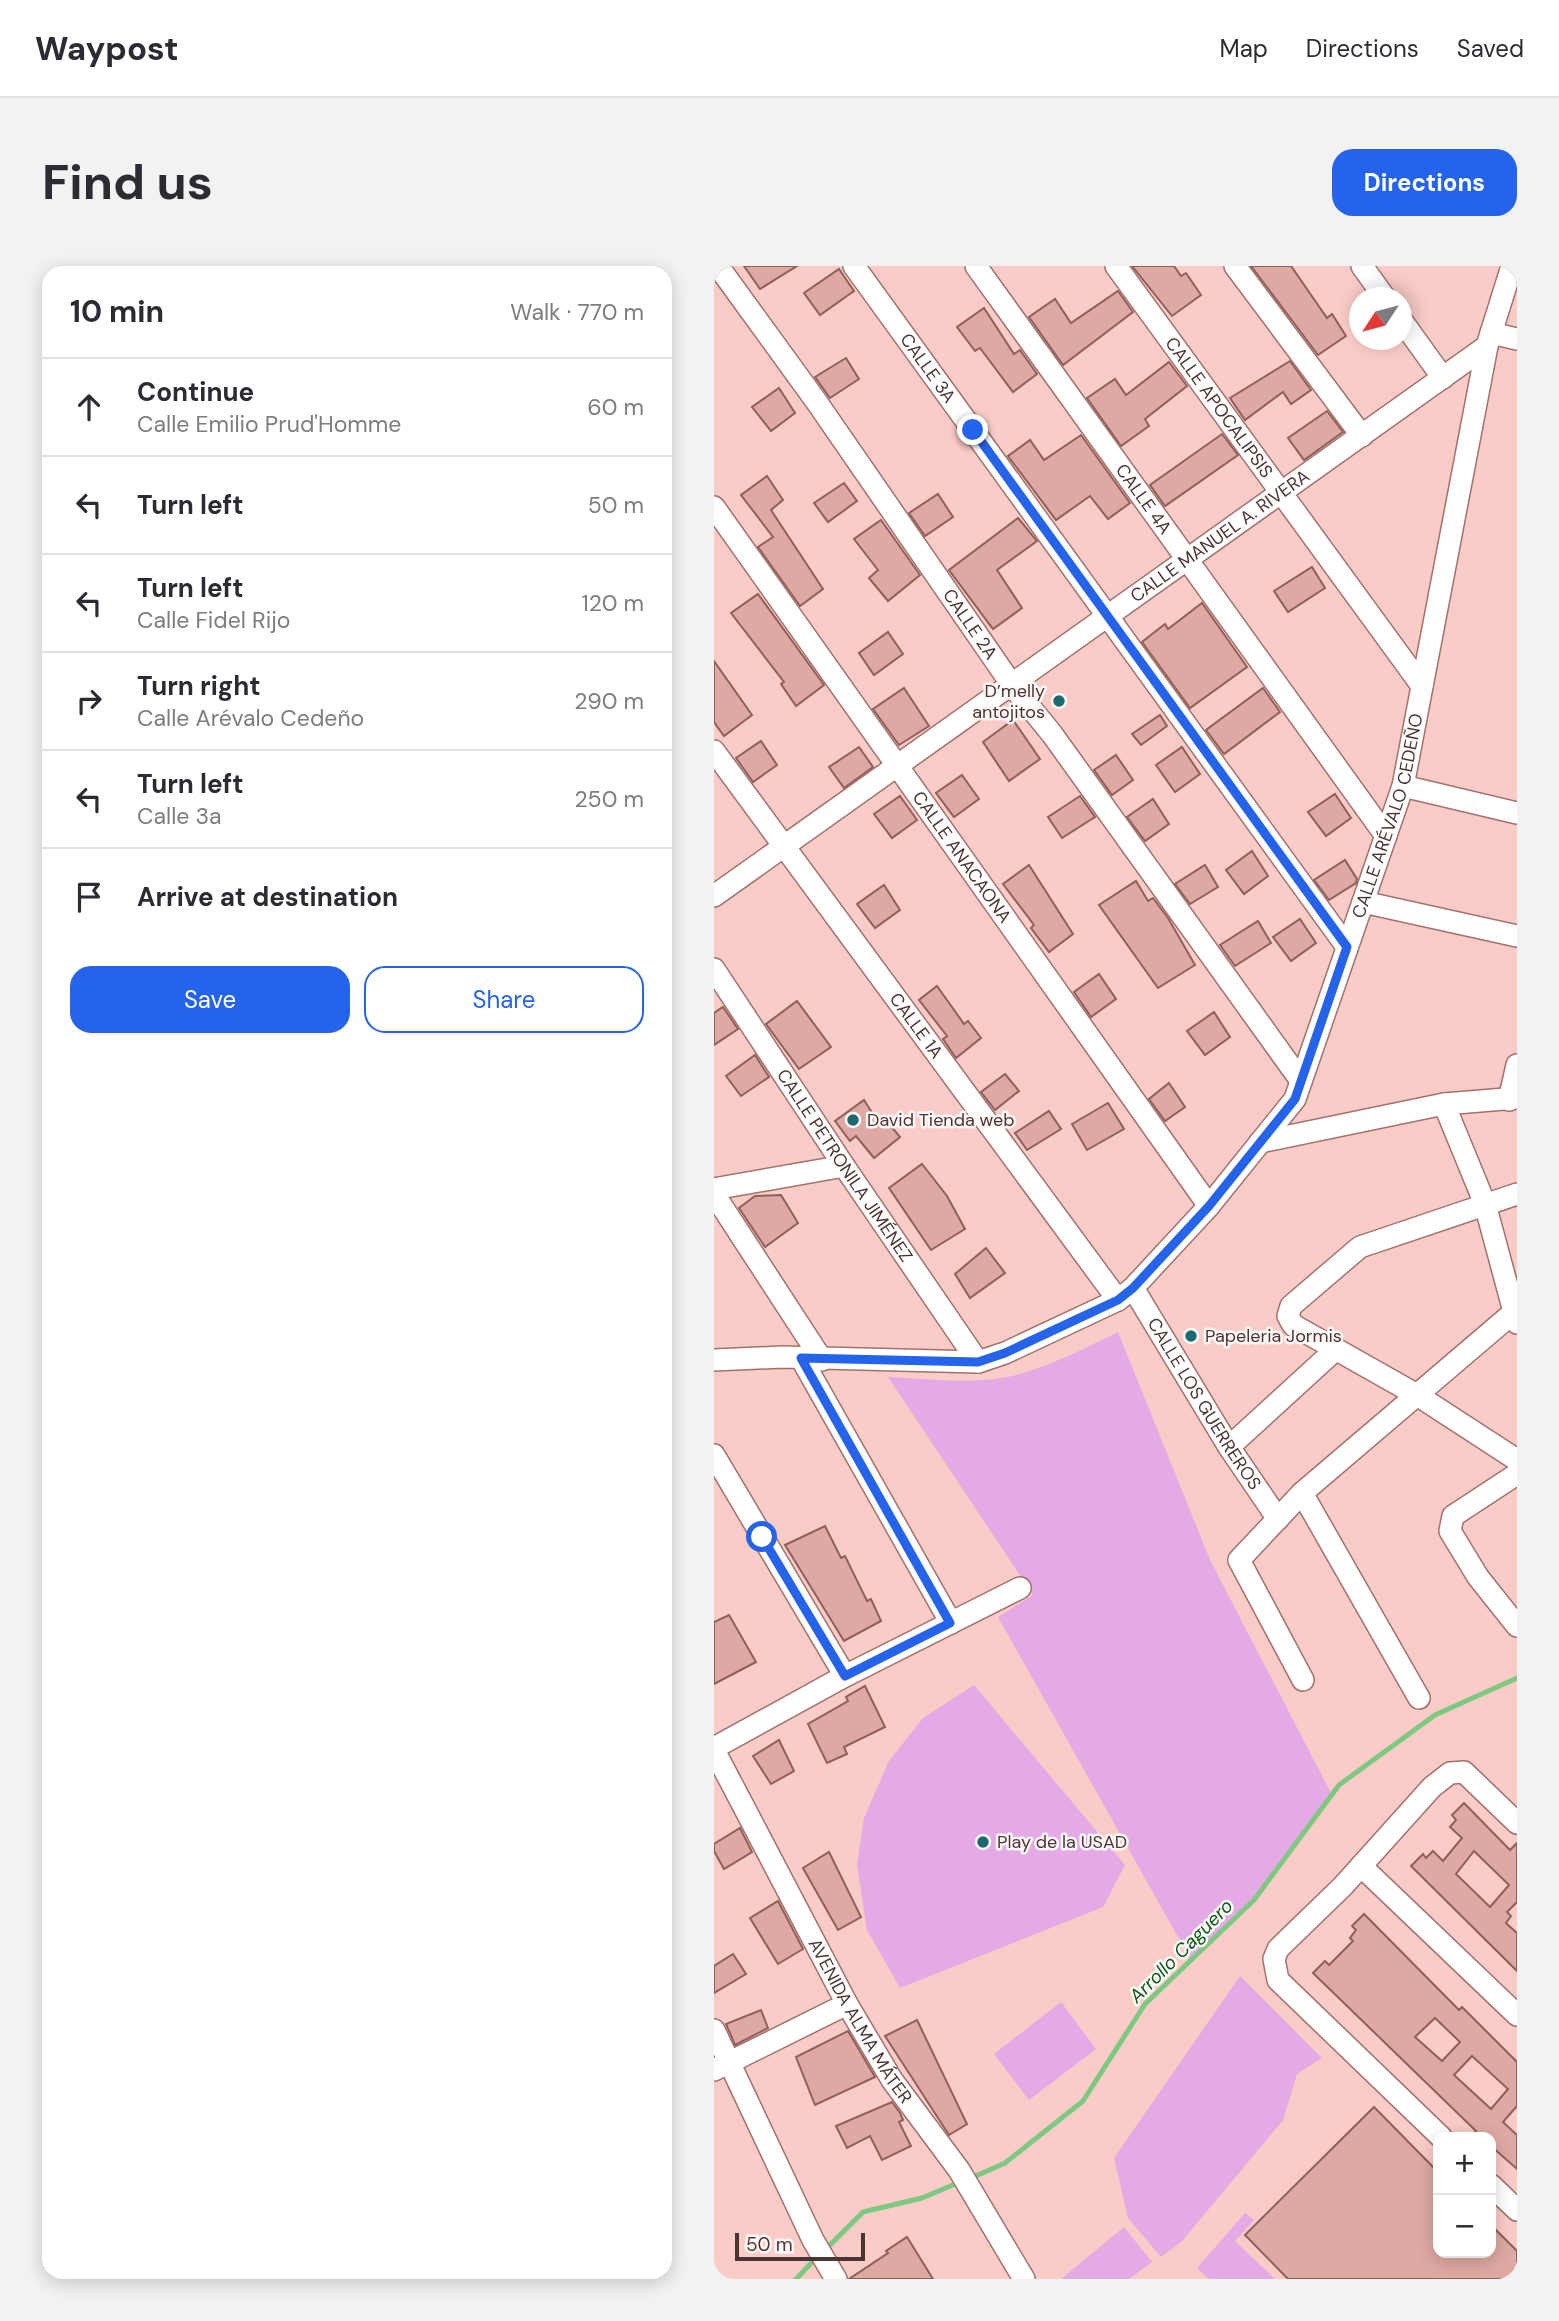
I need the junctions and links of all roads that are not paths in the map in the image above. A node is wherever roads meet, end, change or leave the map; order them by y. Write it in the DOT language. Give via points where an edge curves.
graph roads {
  1 [pos="718,266"];
  2 [pos="854,266"];
  3 [pos="976,266"];
  4 [pos="1116,266"];
  5 [pos="1235,266"];
  6 [pos="1362,266"];
  7 [pos="1509,268"];
  8 [pos="1377,287"];
  9 [pos="1412,335"];
  10 [pos="1489,340"];
  11 [pos="1517,340"];
  12 [pos="1443,378"];
  13 [pos="1362,436"];
  14 [pos="1281,493"];
  15 [pos="714,507"];
  16 [pos="1188,560"];
  17 [pos="1108,617"];
  18 [pos="1012,685"];
  19 [pos="1422,686"];
  20 [pos="714,751"];
  21 [pos="898,764"];
  22 [pos="1403,786"];
  23 [pos="1517,813"];
  24 [pos="1386,836"];
  25 [pos="784,846"];
  26 [pos="714,896"];
  27 [pos="1363,902"];
  28 [pos="1517,936"];
  29 [pos="1347,947"];
  30 [pos="714,969"];
  31 [pos="1517,1065"];
  32 [pos="1301,1081"];
  33 [pos="1513,1099"];
  34 [pos="1444,1104"];
  35 [pos="1260,1142"];
  36 [pos="844,1166"];
  37 [pos="714,1192"];
  38 [pos="1517,1194"];
  39 [pos="1485,1204"];
  40 [pos="1209,1206"];
  41 [pos="1126,1294"];
  42 [pos="1515,1318"];
  43 [pos="1334,1351"];
  44 [pos="811,1359"];
  45 [pos="714,1360"];
  46 [pos="978,1362"];
  47 [pos="1417,1395"];
  48 [pos="1229,1447"];
  49 [pos="714,1455"];
  50 [pos="1517,1460"];
  51 [pos="1517,1474"];
  52 [pos="1302,1493"];
  53 [pos="1278,1519"];
  54 [pos="1020,1588"];
  55 [pos="950,1623"];
  56 [pos="1517,1626"];
  57 [pos="845,1676"];
  58 [pos="1303,1680"];
  59 [pos="1419,1698"];
  60 [pos="714,1749"];
  61 [pos="1513,1812"];
  62 [pos="1361,1866"];
  63 [pos="847,2004"];
  64 [pos="1517,2015"];
  65 [pos="714,2031"];
  66 [pos="722,2066"];
  67 [pos="1436,2132"];
  68 [pos="1496,2190"];
  69 [pos="1517,2210"];
  70 [pos="828,2266"];
  71 [pos="1024,2279"];
  1 -- 18 [label="street, CALLE 2A"];
  2 -- 17 [label="street, CALLE 3A"];
  3 -- 16 [label="street, CALLE 4A"];
  4 -- 14 [label="street, CALLE APOCALIPSIS"];
  5 -- 13 [label="street"];
  6 -- 8 [label="street"];
  7 -- 10 [label="street, CALLE ARÉVALO CEDEÑO"];
  9 -- 12 [label="street"];
  10 -- 11 [label="street"];
  10 -- 12 [label="street, CALLE MANUEL A. RIVERA"];
  10 -- 19 [label="street, CALLE ARÉVALO CEDEÑO"];
  12 -- 13 [label="street, CALLE MANUEL A. RIVERA"];
  13 -- 14 [label="street, CALLE MANUEL A. RIVERA"];
  14 -- 16 [label="street, CALLE MANUEL A. RIVERA"];
  14 -- 19 [label="street, CALLE APOCALIPSIS"];
  15 -- 21 [label="street, CALLE ANACAONA"];
  16 -- 17 [label="street, CALLE MANUEL A. RIVERA"];
  16 -- 24 [label="street, CALLE 4A"];
  17 -- 18 [label="street, CALLE MANUEL A. RIVERA"];
  17 -- 29 [label="street, CALLE 3A"];
  18 -- 21 [label="street, CALLE MANUEL A. RIVERA"];
  18 -- 32 [label="street, CALLE 2A"];
  19 -- 22 [label="street, CALLE ARÉVALO CEDEÑO"];
  20 -- 25 [label="street, CALLE 1A"];
  21 -- 25 [label="street, CALLE MANUEL A. RIVERA"];
  21 -- 40 [label="street, CALLE ANACAONA"];
  22 -- 23 [label="street"];
  22 -- 24 [label="street, CALLE ARÉVALO CEDEÑO"];
  24 -- 27 [label="street, CALLE ARÉVALO CEDEÑO"];
  25 -- 26 [label="street, CALLE MANUEL A. RIVERA"];
  25 -- 41 [label="street, CALLE 1A"];
  27 -- 28 [label="street"];
  27 -- 29 [label="street, CALLE ARÉVALO CEDEÑO"];
  29 -- 32 [label="street, CALLE ARÉVALO CEDEÑO"];
  30 -- 36 [label="street, CALLE PETRONILA JIMÉNEZ"];
  31 -- 33 [label="street"];
  32 -- 35 [label="street, CALLE ARÉVALO CEDEÑO" via="1295,1099"];
  33 -- 34 [label="street"];
  34 -- 35 [label="street"];
  34 -- 39 [label="street"];
  35 -- 40 [label="street, CALLE ARÉVALO CEDEÑO"];
  36 -- 37 [label="street"];
  36 -- 46 [label="street, CALLE PETRONILA JIMÉNEZ"];
  37 -- 44 [label="street"];
  38 -- 39 [label="street"];
  39 -- 42 [label="street"];
  39 -- 43 [label="street" via="1360,1247 1291,1306 1288,1316 1293,1325"];
  40 -- 41 [label="street, CALLE ARÉVALO CEDEÑO"];
  41 -- 46 [label="street, CALLE ARÉVALO CEDEÑO"];
  41 -- 48 [label="street, CALLE LOS GUERREROS"];
  42 -- 47 [label="street"];
  43 -- 47 [label="street"];
  43 -- 48 [label="street"];
  44 -- 45 [label="street, CALLE ARÉVALO CEDEÑO"];
  44 -- 46 [label="street, CALLE ARÉVALO CEDEÑO"];
  44 -- 55 [label="street"];
  47 -- 50 [label="street"];
  47 -- 52 [label="street"];
  48 -- 53 [label="street, CALLE LOS GUERREROS"];
  49 -- 57 [label="street"];
  51 -- 56 [label="street" via="1453,1516 1450,1531 1478,1577"];
  52 -- 53 [label="street"];
  52 -- 59 [label="street"];
  53 -- 58 [label="street" via="1239,1560"];
  54 -- 55 [label="street"];
  55 -- 57 [label="street"];
  57 -- 60 [label="street"];
  60 -- 63 [label="street, AVENIDA ALMA MÁTER"];
  61 -- 62 [label="street" via="1464,1772 1450,1773"];
  62 -- 64 [label="street"];
  62 -- 67 [label="street" via="1278,1949 1274,1968 1278,1980"];
  63 -- 66 [label="street"];
  63 -- 71 [label="street, AVENIDA ALMA MÁTER" via="892,2080 959,2171"];
  65 -- 66 [label="street"];
  66 -- 70 [label="street"];
  68 -- 69 [label="street"];
}
